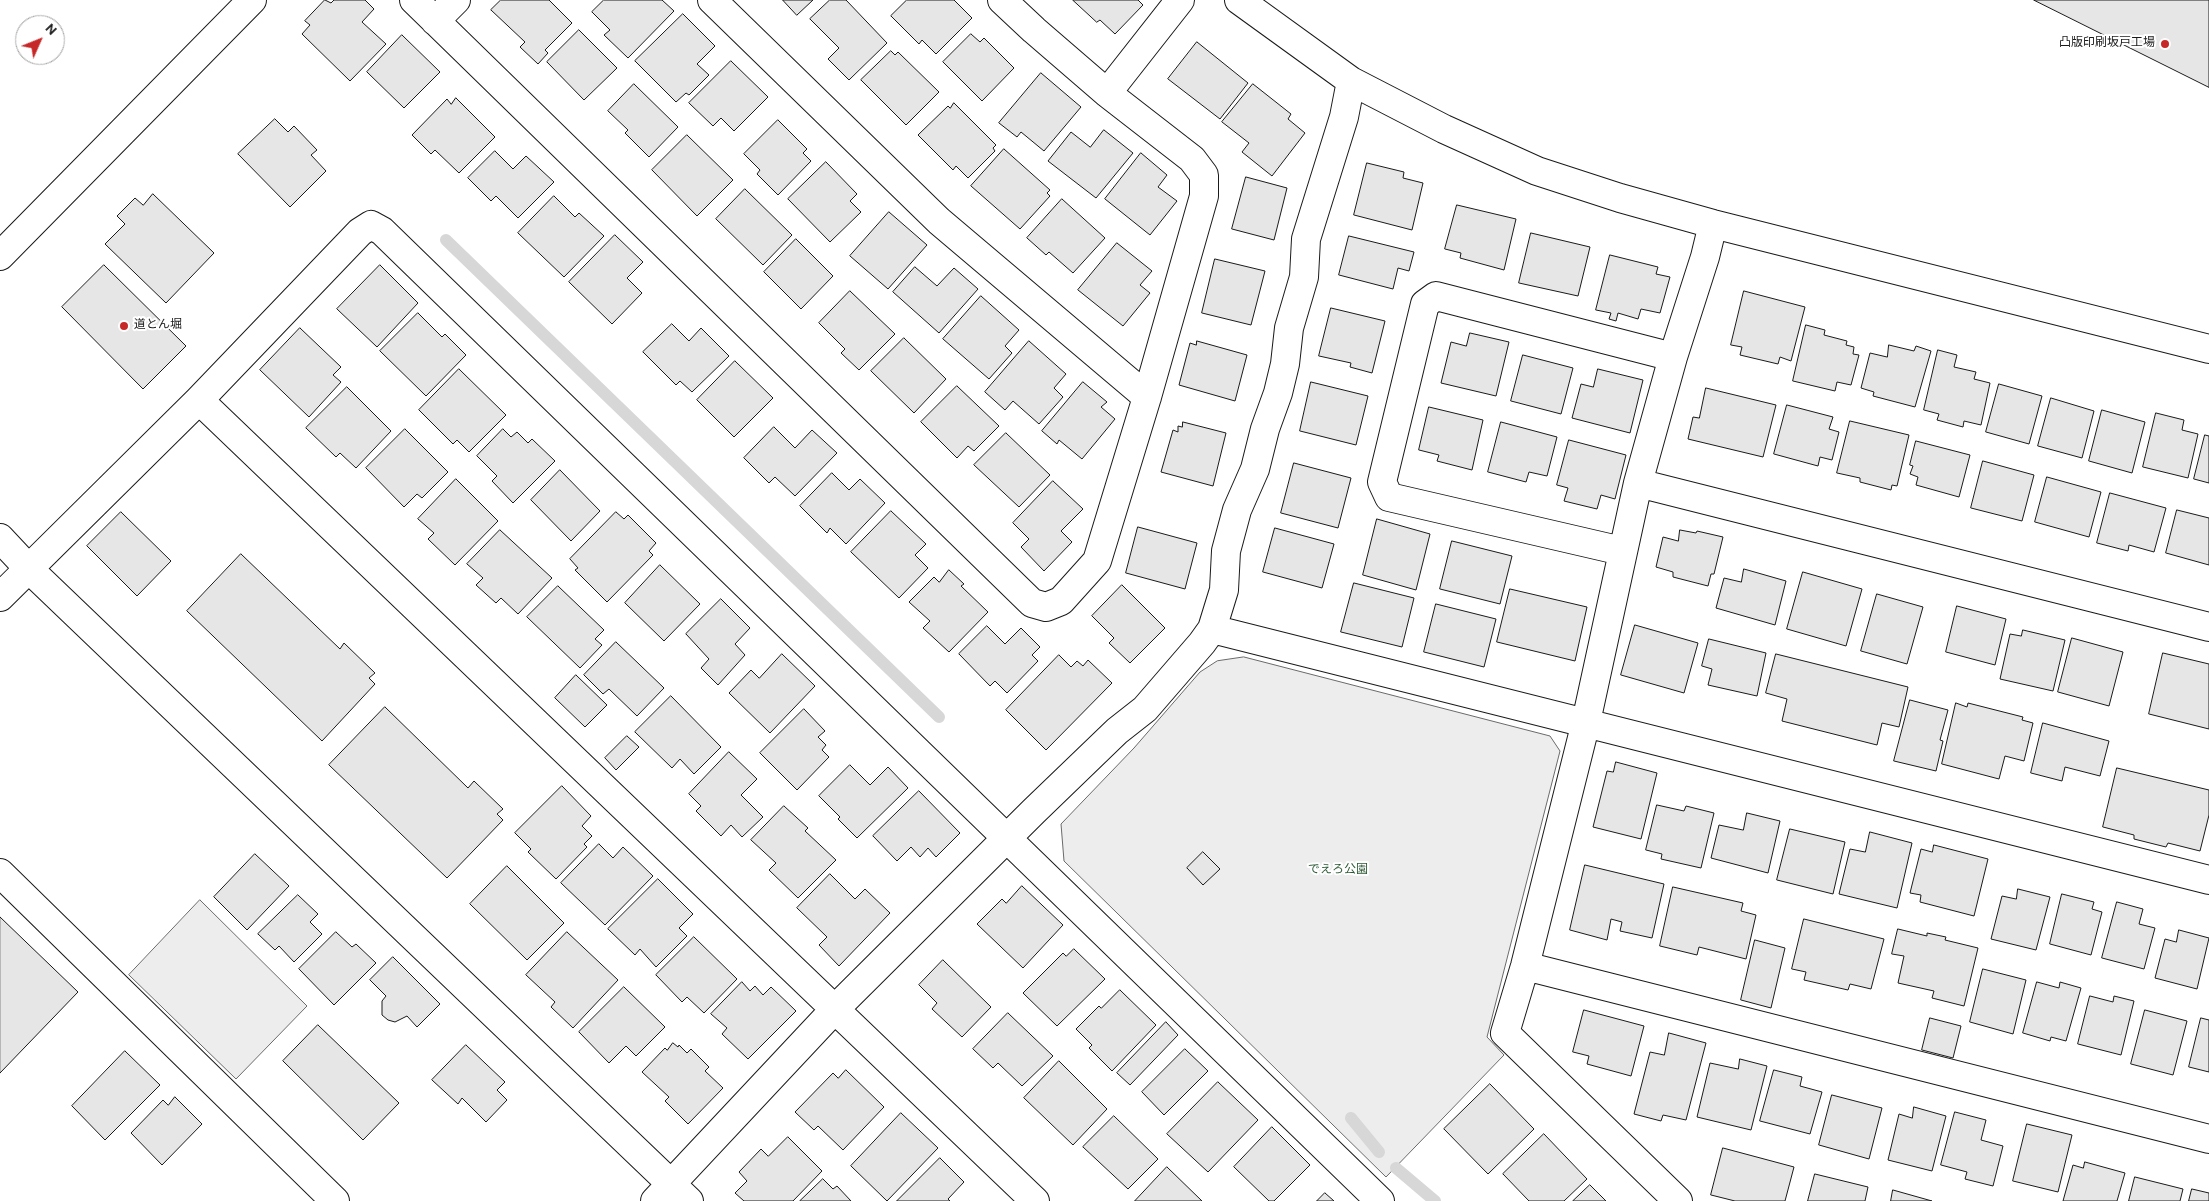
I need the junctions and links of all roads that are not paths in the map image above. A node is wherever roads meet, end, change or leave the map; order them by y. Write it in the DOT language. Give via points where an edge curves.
graph roads {
  1 [pos="252,0"];
  2 [pos="414,0"];
  3 [pos="456,0"];
  4 [pos="712,0"];
  5 [pos="1002,0"];
  6 [pos="1180,0"];
  7 [pos="1239,0"];
  8 [pos="435,21"];
  9 [pos="1351,81"];
  10 [pos="1107,93"];
  11 [pos="1713,224"];
  12 [pos="0,256"];
  13 [pos="2209,349"];
  14 [pos="1673,357"];
  15 [pos="1147,397"];
  16 [pos="199,400"];
  17 [pos="1638,482"];
  18 [pos="0,538"];
  19 [pos="1622,551"];
  20 [pos="29,568"];
  21 [pos="0,597"];
  22 [pos="2209,627"];
  23 [pos="1212,629"];
  24 [pos="1586,722"];
  25 [pos="1007,838"];
  26 [pos="0,873"];
  27 [pos="2209,880"];
  28 [pos="1525,966"];
  29 [pos="835,1009"];
  30 [pos="2209,1139"];
  31 [pos="672,1195"];
  32 [pos="335,1201"];
  33 [pos="1035,1201"];
  34 [pos="1380,1201"];
  35 [pos="1678,1201"];
  1 -- 12 [label="street"];
  2 -- 8 [label="street"];
  3 -- 8 [label="street"];
  4 -- 15 [label="street" via="939,221"];
  5 -- 10 [label="street"];
  6 -- 10 [label="street"];
  7 -- 9 [label="street"];
  8 -- 15 [label="street" via="1032,603 1046,607 1061,601 1097,561"];
  9 -- 11 [label="street" via="1444,129 1537,171"];
  9 -- 23 [label="street" via="1344,117 1306,239 1304,277 1289,328 1278,393 1255,469 1237,510 1226,551 1224,590"];
  10 -- 15 [label="street" via="1192,159 1204,176 1204,196"];
  11 -- 13 [label="street"];
  11 -- 14 [label="street" via="1706,257"];
  14 -- 17 [label="street"];
  14 -- 19 [label="street" via="1436,296 1425,304 1382,482 1389,497"];
  16 -- 20 [label="street"];
  16 -- 25 [label="street" via="360,232 371,225 382,231"];
  16 -- 29 [label="street"];
  17 -- 19 [label="street"];
  17 -- 22 [label="street"];
  18 -- 20 [label="street"];
  19 -- 24 [label="street"];
  20 -- 21 [label="street"];
  20 -- 31 [label="street"];
  23 -- 24 [label="street"];
  23 -- 25 [label="street" via="1145,709"];
  24 -- 27 [label="street"];
  24 -- 28 [label="street"];
  25 -- 29 [label="street"];
  25 -- 34 [label="street"];
  26 -- 32 [label="street"];
  28 -- 30 [label="street"];
  28 -- 35 [label="street" via="1505,1033"];
  29 -- 31 [label="street"];
  29 -- 33 [label="street"];
}
